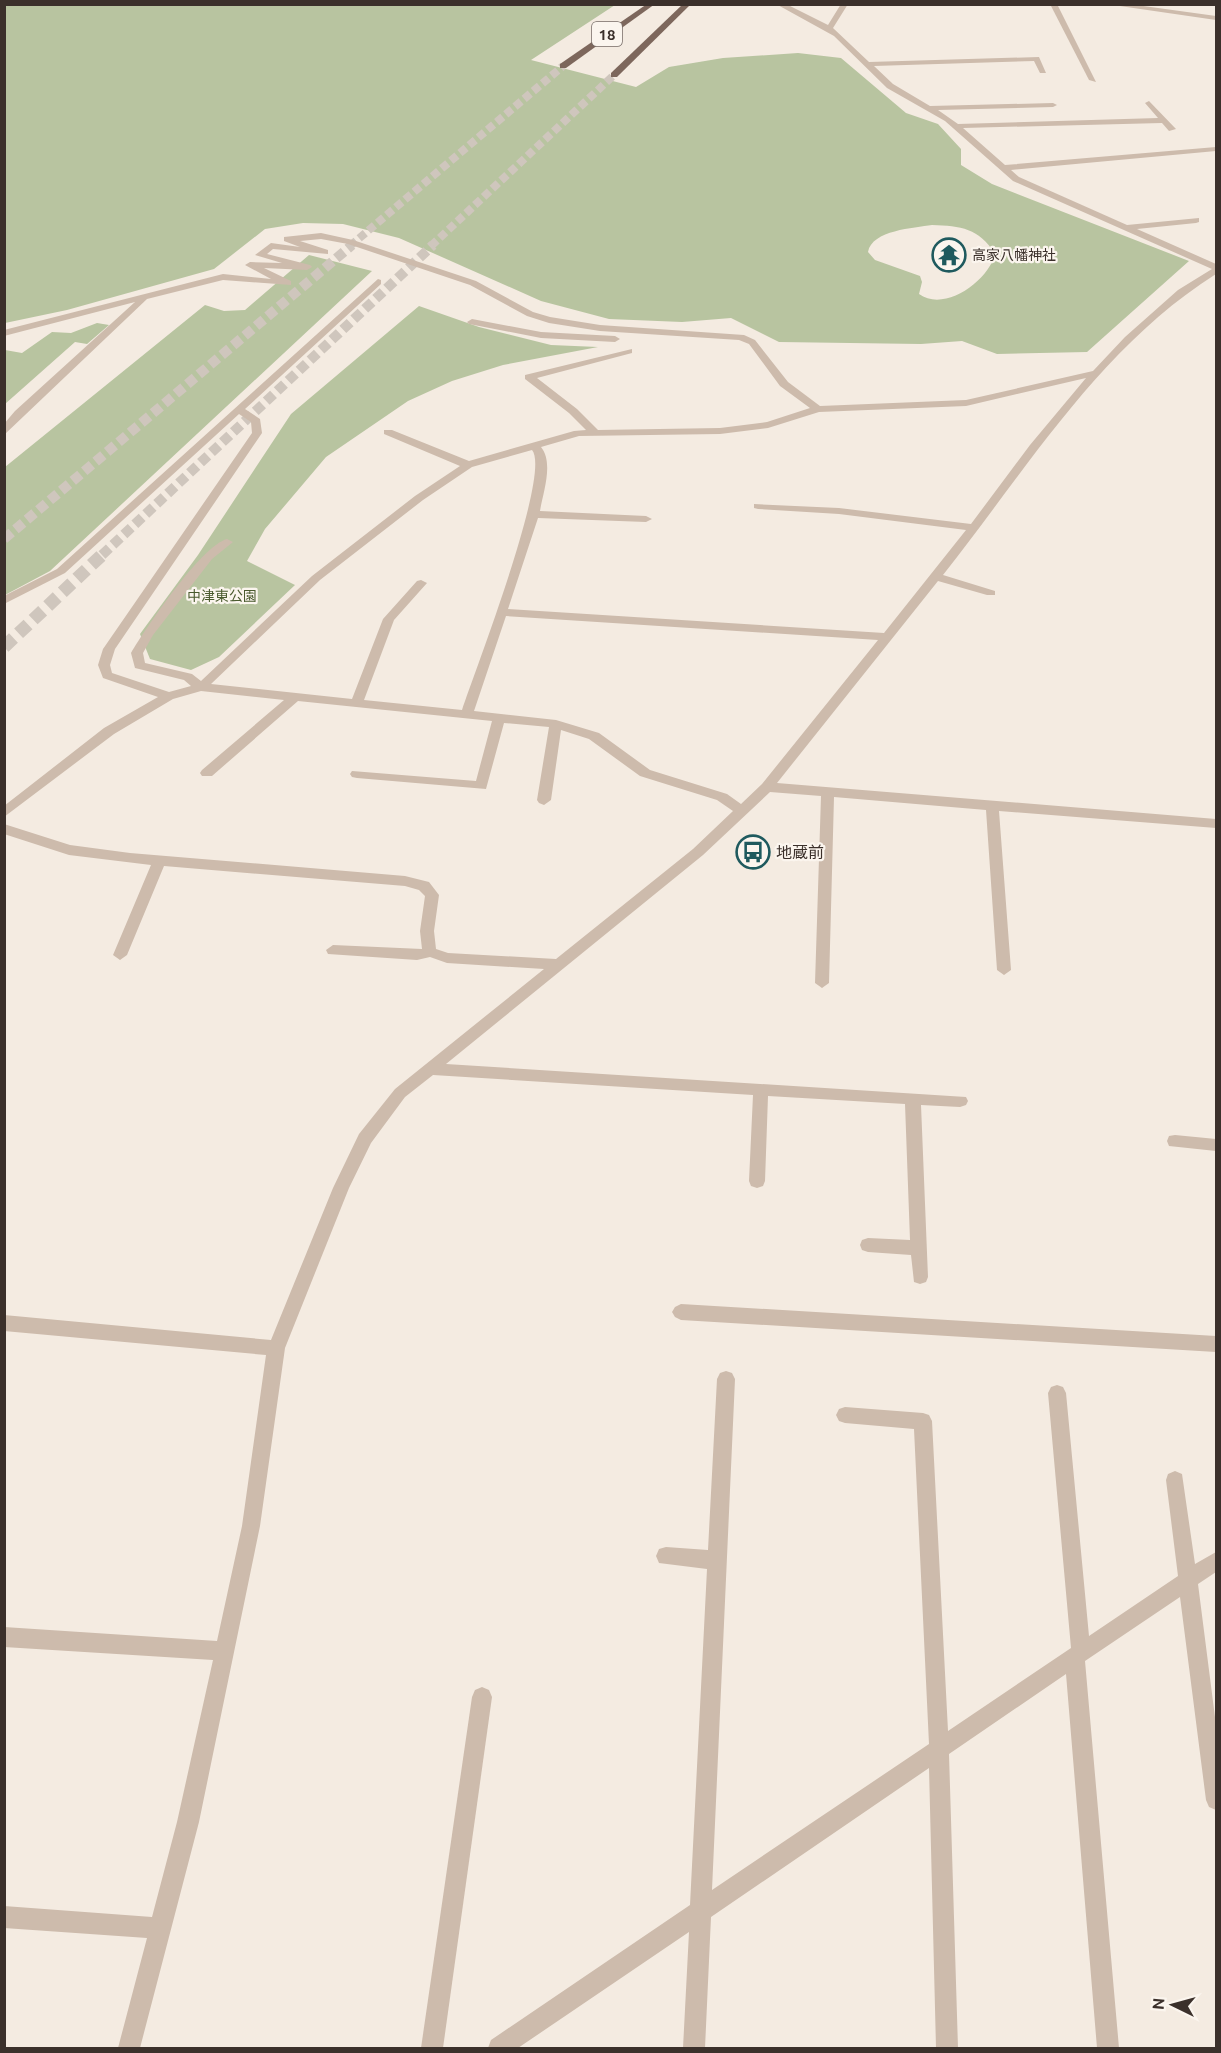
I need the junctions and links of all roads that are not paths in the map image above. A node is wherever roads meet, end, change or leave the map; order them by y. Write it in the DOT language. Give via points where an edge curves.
graph roads {
  1 [pos="652,4"];
  2 [pos="688,4"];
  3 [pos="779,4"];
  4 [pos="845,4"];
  5 [pos="1053,4"];
  6 [pos="1109,4"];
  7 [pos="1216,18"];
  8 [pos="829,28"];
  9 [pos="866,64"];
  10 [pos="563,66"];
  11 [pos="1043,71"];
  12 [pos="614,75"];
  13 [pos="1093,80"];
  14 [pos="1149,103"];
  15 [pos="1053,105"];
  16 [pos="930,108"];
  17 [pos="1165,120"];
  18 [pos="957,126"];
  19 [pos="1172,129"];
  20 [pos="1216,149"];
  21 [pos="1003,168"];
  22 [pos="1196,220"];
  23 [pos="1125,228"];
  24 [pos="1216,268"];
  25 [pos="378,282"];
  26 [pos="146,298"];
  27 [pos="472,322"];
  28 [pos="19,331"];
  29 [pos="655,332"];
  30 [pos="4,333"];
  31 [pos="4,343"];
  32 [pos="629,351"];
  33 [pos="1096,373"];
  34 [pos="239,409"];
  35 [pos="818,409"];
  36 [pos="4,432"];
  37 [pos="388,432"];
  38 [pos="595,433"];
  39 [pos="534,446"];
  40 [pos="468,465"];
  41 [pos="758,506"];
  42 [pos="534,514"];
  43 [pos="646,519"];
  44 [pos="974,528"];
  45 [pos="227,542"];
  46 [pos="935,576"];
  47 [pos="421,583"];
  48 [pos="991,593"];
  49 [pos="4,601"];
  50 [pos="500,612"];
  51 [pos="886,637"];
  52 [pos="201,687"];
  53 [pos="169,696"];
  54 [pos="295,697"];
  55 [pos="357,703"];
  56 [pos="467,714"];
  57 [pos="500,718"];
  58 [pos="556,724"];
  59 [pos="207,772"];
  60 [pos="357,774"];
  61 [pos="767,787"];
  62 [pos="828,792"];
  63 [pos="544,800"];
  64 [pos="992,806"];
  65 [pos="740,810"];
  66 [pos="4,813"];
  67 [pos="1216,824"];
  68 [pos="4,829"];
  69 [pos="159,861"];
  70 [pos="333,950"];
  71 [pos="430,952"];
  72 [pos="120,955"];
  73 [pos="558,964"];
  74 [pos="1004,970"];
  75 [pos="822,983"];
  76 [pos="427,1069"];
  77 [pos="761,1089"];
  78 [pos="913,1098"];
  79 [pos="960,1101"];
  80 [pos="1175,1141"];
  81 [pos="1216,1145"];
  82 [pos="757,1180"];
  83 [pos="868,1245"];
  84 [pos="919,1248"];
  85 [pos="920,1277"];
  86 [pos="681,1312"];
  87 [pos="4,1323"];
  88 [pos="1216,1344"];
  89 [pos="276,1348"];
  90 [pos="726,1379"];
  91 [pos="1057,1393"];
  92 [pos="844,1415"];
  93 [pos="1175,1480"];
  94 [pos="666,1556"];
  95 [pos="716,1560"];
  96 [pos="1216,1561"];
  97 [pos="1187,1581"];
  98 [pos="4,1637"];
  99 [pos="224,1651"];
  100 [pos="1078,1655"];
  101 [pos="482,1697"];
  102 [pos="939,1749"];
  103 [pos="1216,1800"];
  104 [pos="698,1913"];
  105 [pos="4,1917"];
  106 [pos="160,1928"];
  107 [pos="129,2049"];
  108 [pos="432,2049"];
  109 [pos="499,2049"];
  110 [pos="694,2049"];
  111 [pos="947,2049"];
  112 [pos="1108,2049"];
  1 -- 10 [label="main road, 18"];
  2 -- 12 [label="main road, 18"];
  3 -- 8 [label="street"];
  4 -- 8 [label="street"];
  5 -- 13 [label="street"];
  6 -- 7 [label="street"];
  8 -- 9 [label="street"];
  9 -- 11 [label="street" via="1036,59"];
  9 -- 16 [label="street" via="890,86"];
  14 -- 17 [label="street"];
  15 -- 16 [label="street"];
  16 -- 18 [label="street"];
  17 -- 18 [label="street"];
  17 -- 19 [label="street"];
  18 -- 21 [label="street"];
  20 -- 21 [label="street"];
  21 -- 23 [label="street" via="1033,188"];
  22 -- 23 [label="street"];
  23 -- 24 [label="street"];
  24 -- 33 [label="street" via="1181,292"];
  25 -- 34 [label="street"];
  26 -- 28 [label="street"];
  26 -- 29 [label="street" via="223,277 288,283 250,265 307,267 260,255 271,246 325,252 287,239 321,236 473,283 549,320"];
  26 -- 36 [label="street"];
  27 -- 29 [label="street" via="541,335 610,339 630,339"];
  28 -- 30 [label="street"];
  28 -- 31 [label="street"];
  29 -- 35 [label="street" via="724,335 752,342 775,375"];
  32 -- 38 [label="street" via="529,377"];
  33 -- 35 [label="street" via="966,403"];
  33 -- 44 [label="street"];
  34 -- 49 [label="street" via="61,571"];
  34 -- 53 [label="street" via="256,421 257,433 110,649 104,665 107,675"];
  35 -- 38 [label="street" via="778,423 720,431"];
  37 -- 40 [label="street"];
  38 -- 39 [label="street" via="562,436"];
  39 -- 40 [label="street"];
  39 -- 42 [label="street" via="541,453 542,468"];
  40 -- 52 [label="street" via="316,578"];
  41 -- 44 [label="street" via="839,511"];
  42 -- 43 [label="street"];
  42 -- 50 [label="street"];
  44 -- 46 [label="street"];
  45 -- 52 [label="street" via="208,557 137,653 139,665 188,677"];
  46 -- 48 [label="street"];
  46 -- 51 [label="street"];
  47 -- 55 [label="street" via="389,619"];
  50 -- 51 [label="street"];
  50 -- 56 [label="street"];
  51 -- 61 [label="street"];
  52 -- 53 [label="street"];
  52 -- 54 [label="street"];
  53 -- 66 [label="street" via="110,731"];
  54 -- 55 [label="street"];
  54 -- 59 [label="street"];
  55 -- 56 [label="street"];
  56 -- 57 [label="street"];
  57 -- 58 [label="street"];
  57 -- 60 [label="street" via="481,786"];
  58 -- 63 [label="street"];
  58 -- 65 [label="street" via="594,736 645,773 722,797"];
  61 -- 62 [label="street"];
  61 -- 65 [label="street"];
  62 -- 64 [label="street"];
  62 -- 75 [label="street"];
  64 -- 67 [label="street"];
  64 -- 74 [label="street"];
  65 -- 73 [label="street" via="698,852"];
  68 -- 69 [label="street" via="69,850"];
  69 -- 71 [label="street" via="405,881 424,886 432,895 424,940"];
  69 -- 72 [label="street"];
  70 -- 71 [label="street" via="417,955"];
  71 -- 73 [label="street" via="447,958"];
  73 -- 76 [label="street"];
  76 -- 77 [label="street"];
  76 -- 89 [label="street" via="400,1093 365,1139"];
  77 -- 78 [label="street"];
  77 -- 82 [label="street"];
  78 -- 79 [label="street"];
  78 -- 84 [label="street"];
  80 -- 81 [label="street"];
  83 -- 84 [label="street"];
  84 -- 85 [label="street"];
  86 -- 88 [label="street"];
  87 -- 89 [label="street"];
  89 -- 99 [label="street" via="251,1526"];
  90 -- 95 [label="street"];
  91 -- 100 [label="street"];
  92 -- 102 [label="street" via="923,1421"];
  93 -- 97 [label="street"];
  94 -- 95 [label="street"];
  95 -- 104 [label="street"];
  96 -- 97 [label="street"];
  97 -- 100 [label="street"];
  97 -- 103 [label="street"];
  98 -- 99 [label="street"];
  99 -- 106 [label="street" via="188,1822"];
  100 -- 102 [label="street"];
  100 -- 112 [label="street"];
  101 -- 108 [label="street"];
  102 -- 104 [label="street"];
  102 -- 111 [label="street"];
  104 -- 109 [label="street"];
  104 -- 110 [label="street"];
  105 -- 106 [label="street"];
  106 -- 107 [label="street"];
}
